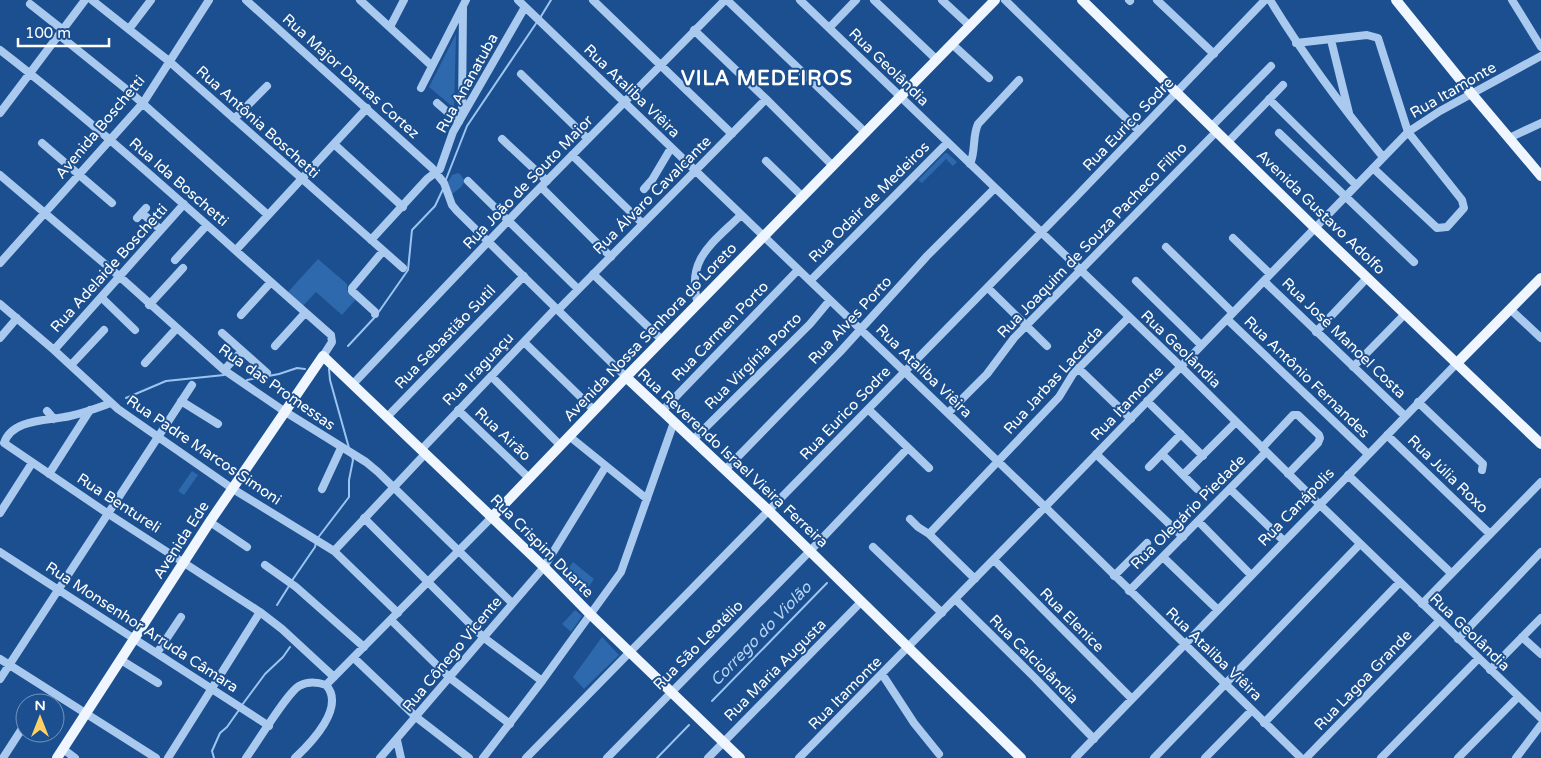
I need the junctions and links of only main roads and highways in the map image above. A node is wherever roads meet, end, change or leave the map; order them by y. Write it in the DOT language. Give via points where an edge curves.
graph roads {
  1 [pos="995,0"];
  2 [pos="1396,0"];
  3 [pos="1084,1"];
  4 [pos="1541,176"];
  5 [pos="1541,278"];
  6 [pos="323,356"];
  7 [pos="1457,364"];
  8 [pos="626,377"];
  9 [pos="1541,444"];
  10 [pos="492,517"];
  11 [pos="60,754"];
  12 [pos="740,758"];
  13 [pos="1021,758"];
  1 -- 8 [label="main road, Avenida Nossa Senhora do Loreto"];
  2 -- 4 [label="main road"];
  3 -- 7 [label="main road, Avenida Gustavo Adolfo"];
  5 -- 7 [label="main road, Rua Canápolis"];
  6 -- 10 [label="main road, Rua Crispim Duarte"];
  6 -- 11 [label="main road, Avenida Ede" via="210,522"];
  7 -- 9 [label="main road, Avenida Gustavo Adolfo"];
  8 -- 10 [label="main road, Avenida Nossa Senhora do Loreto"];
  8 -- 13 [label="main road, Rua Reverendo Israel Vieira Ferreira" via="770,511"];
  10 -- 12 [label="main road, Rua Crispim Duarte"];
}
